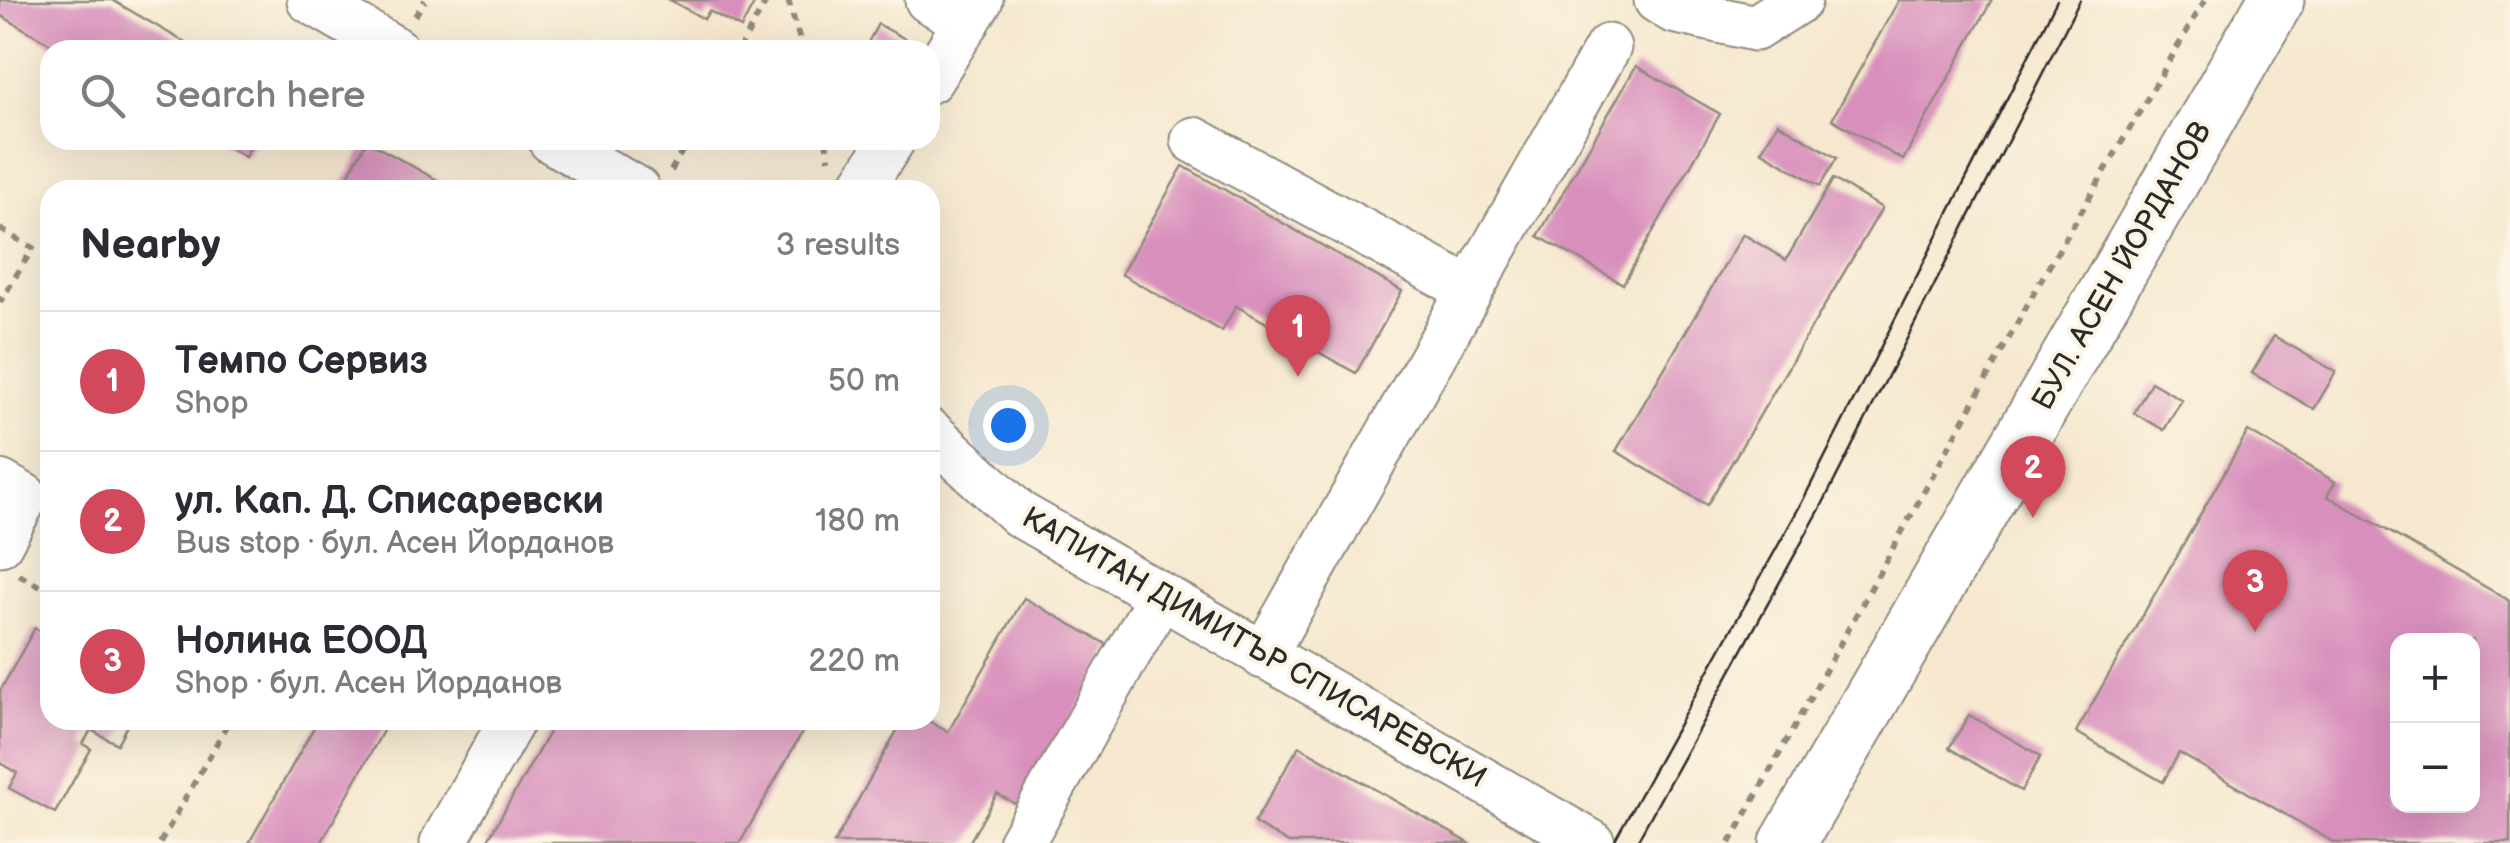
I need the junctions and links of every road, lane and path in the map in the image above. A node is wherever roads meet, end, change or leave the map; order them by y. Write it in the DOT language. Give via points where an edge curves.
graph roads {
  1 [pos="310,0"];
  2 [pos="767,0"];
  3 [pos="788,0"];
  4 [pos="928,0"];
  5 [pos="1657,0"];
  6 [pos="1799,0"];
  7 [pos="2205,0"];
  8 [pos="2276,0"];
  9 [pos="973,11"];
  10 [pos="379,40"];
  11 [pos="745,40"];
  12 [pos="800,40"];
  13 [pos="1608,47"];
  14 [pos="940,64"];
  15 [pos="1194,140"];
  16 [pos="575,150"];
  17 [pos="680,150"];
  18 [pos="886,150"];
  19 [pos="648,180"];
  20 [pos="655,180"];
  21 [pos="866,180"];
  22 [pos="0,229"];
  23 [pos="1470,290"];
  24 [pos="0,302"];
  25 [pos="940,441"];
  26 [pos="12,490"];
  27 [pos="0,544"];
  28 [pos="1160,597"];
  29 [pos="1264,656"];
  30 [pos="224,730"];
  31 [pos="506,730"];
  32 [pos="1545,831"];
  33 [pos="160,843"];
  34 [pos="443,843"];
  35 [pos="1021,843"];
  36 [pos="1592,843"];
  37 [pos="1730,843"];
  38 [pos="1788,843"];
  1 -- 10 [label="street"];
  2 -- 11 [label="path"];
  3 -- 12 [label="path"];
  4 -- 9 [label="street"];
  5 -- 6 [label="street" via="1672,10 1755,28"];
  7 -- 37 [label="path" via="2040,282"];
  8 -- 38 [label="main road, БУЛ. АСЕН ЙОРДАНОВ"];
  9 -- 14 [label="street"];
  13 -- 23 [label="street"];
  15 -- 23 [label="street"];
  16 -- 19 [label="street"];
  17 -- 20 [label="path"];
  18 -- 21 [label="street"];
  22 -- 24 [label="path" via="32,248"];
  23 -- 29 [label="street"];
  25 -- 28 [label="street, КАПИТАН ДИМИТЪР СПИСАРЕВСКИ" via="1019,514"];
  26 -- 27 [label="street"];
  28 -- 29 [label="street, КАПИТАН ДИМИТЪР СПИСАРЕВСКИ"];
  28 -- 35 [label="street"];
  29 -- 32 [label="street, КАПИТАН ДИМИТЪР СПИСАРЕВСКИ"];
  30 -- 33 [label="path"];
  31 -- 34 [label="street"];
  32 -- 36 [label="street, КАПИТАН ДИМИТЪР СПИСАРЕВСКИ"];
}
